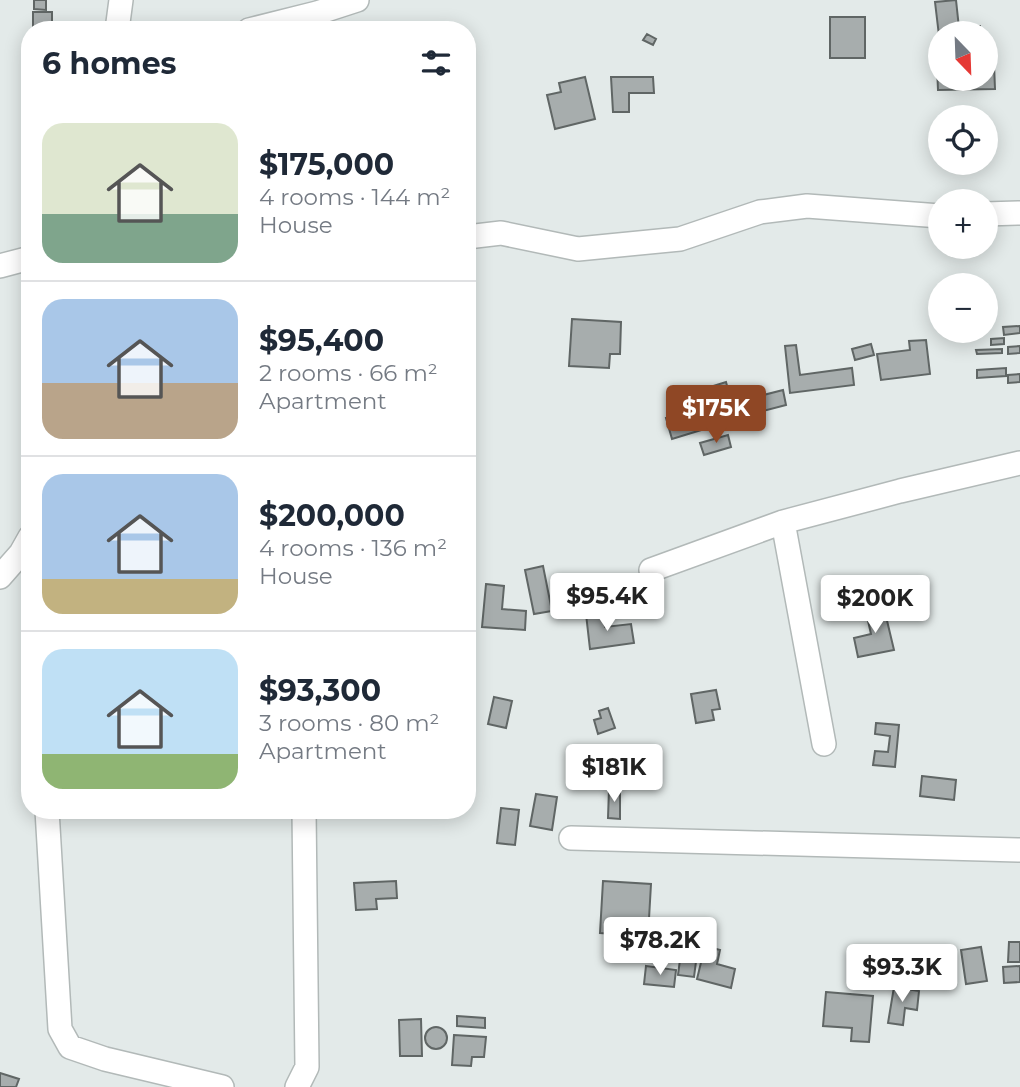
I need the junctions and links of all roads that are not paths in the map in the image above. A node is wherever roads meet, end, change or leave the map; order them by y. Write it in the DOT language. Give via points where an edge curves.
graph roads {
  1 [pos="121,0"];
  2 [pos="357,0"];
  3 [pos="118,21"];
  4 [pos="285,21"];
  5 [pos="1020,213"];
  6 [pos="998,214"];
  7 [pos="928,215"];
  8 [pos="476,236"];
  9 [pos="21,260"];
  10 [pos="0,266"];
  11 [pos="1020,463"];
  12 [pos="783,522"];
  13 [pos="20,549"];
  14 [pos="651,569"];
  15 [pos="0,577"];
  16 [pos="824,744"];
  17 [pos="48,819"];
  18 [pos="304,819"];
  19 [pos="570,838"];
  20 [pos="1020,850"];
  21 [pos="222,1087"];
  22 [pos="297,1087"];
  1 -- 3 [label="street"];
  2 -- 4 [label="street"];
  5 -- 6 [label="street"];
  7 -- 8 [label="street" via="807,206 760,212 680,239 578,249 500,233"];
  9 -- 10 [label="street"];
  11 -- 12 [label="street"];
  12 -- 14 [label="street"];
  12 -- 16 [label="street"];
  13 -- 15 [label="street"];
  17 -- 21 [label="street" via="60,1029 70,1047"];
  18 -- 22 [label="street" via="307,1067"];
  19 -- 20 [label="street"];
}
